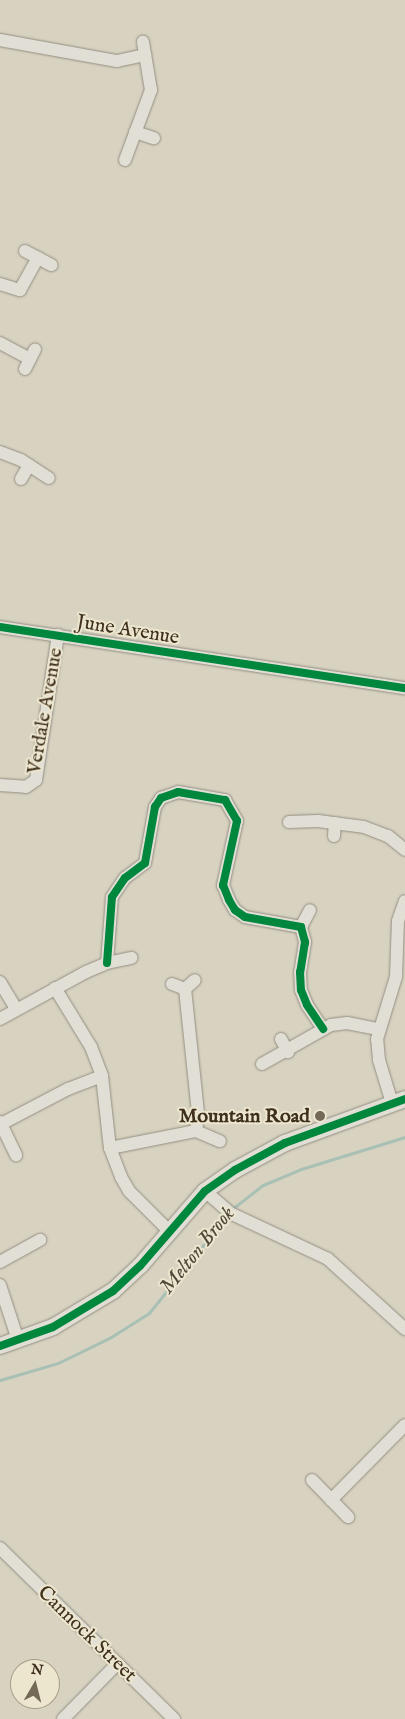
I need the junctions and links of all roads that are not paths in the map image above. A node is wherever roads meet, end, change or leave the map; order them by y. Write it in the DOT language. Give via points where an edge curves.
graph roads {
  1 [pos="0,40"];
  2 [pos="143,42"];
  3 [pos="145,55"];
  4 [pos="135,132"];
  5 [pos="154,138"];
  6 [pos="125,160"];
  7 [pos="25,251"];
  8 [pos="38,258"];
  9 [pos="51,265"];
  10 [pos="0,284"];
  11 [pos="0,343"];
  12 [pos="30,359"];
  13 [pos="0,452"];
  14 [pos="30,465"];
  15 [pos="49,478"];
  16 [pos="21,479"];
  17 [pos="0,627"];
  18 [pos="58,636"];
  19 [pos="405,688"];
  20 [pos="0,784"];
  21 [pos="289,822"];
  22 [pos="405,850"];
  23 [pos="405,901"];
  24 [pos="310,910"];
  25 [pos="301,927"];
  26 [pos="131,958"];
  27 [pos="107,963"];
  28 [pos="400,979"];
  29 [pos="195,980"];
  30 [pos="0,982"];
  31 [pos="172,984"];
  32 [pos="56,988"];
  33 [pos="185,989"];
  34 [pos="16,1009"];
  35 [pos="0,1019"];
  36 [pos="323,1029"];
  37 [pos="379,1029"];
  38 [pos="281,1039"];
  39 [pos="288,1052"];
  40 [pos="262,1064"];
  41 [pos="102,1076"];
  42 [pos="398,1101"];
  43 [pos="1,1123"];
  44 [pos="196,1131"];
  45 [pos="220,1141"];
  46 [pos="110,1148"];
  47 [pos="16,1155"];
  48 [pos="210,1197"];
  49 [pos="170,1231"];
  50 [pos="40,1240"];
  51 [pos="0,1262"];
  52 [pos="0,1286"];
  53 [pos="405,1329"];
  54 [pos="18,1340"];
  55 [pos="0,1346"];
  56 [pos="405,1425"];
  57 [pos="312,1480"];
  58 [pos="331,1500"];
  59 [pos="348,1517"];
  60 [pos="0,1548"];
  61 [pos="118,1663"];
  62 [pos="63,1719"];
  63 [pos="174,1719"];
  1 -- 3 [label="street" via="117,61"];
  2 -- 3 [label="street"];
  3 -- 4 [label="street" via="151,90"];
  4 -- 5 [label="street"];
  4 -- 6 [label="street"];
  7 -- 8 [label="street"];
  8 -- 9 [label="street"];
  8 -- 10 [label="street" via="20,290"];
  11 -- 12 [label="street"];
  13 -- 14 [label="street"];
  14 -- 15 [label="street"];
  14 -- 16 [label="street"];
  17 -- 18 [label="street, June Avenue"];
  18 -- 19 [label="street, June Avenue" via="251,670"];
  18 -- 20 [label="street, Verdale Avenue" via="36,780 26,787"];
  21 -- 22 [label="street" via="335,829 376,830"];
  23 -- 28 [label="street" via="398,921"];
  24 -- 25 [label="street"];
  25 -- 27 [label="street" via="245,917 235,910 224,885 237,820 234,812 225,800 178,792 161,798 155,807 145,863 125,878 112,897"];
  25 -- 36 [label="street" via="305,942 300,972 302,990 307,1005"];
  26 -- 27 [label="street"];
  27 -- 32 [label="street"];
  28 -- 37 [label="street"];
  29 -- 33 [label="street"];
  30 -- 34 [label="street"];
  31 -- 33 [label="street"];
  32 -- 34 [label="street"];
  32 -- 41 [label="street" via="91,1047"];
  33 -- 44 [label="street" via="198,1114"];
  34 -- 35 [label="street"];
  36 -- 37 [label="street" via="348,1023"];
  36 -- 39 [label="street"];
  37 -- 42 [label="street" via="378,1058"];
  38 -- 39 [label="street"];
  39 -- 40 [label="street"];
  41 -- 43 [label="street" via="68,1089"];
  41 -- 46 [label="street"];
  42 -- 48 [label="street" via="285,1143 235,1170"];
  43 -- 47 [label="street"];
  44 -- 45 [label="street"];
  44 -- 46 [label="street"];
  46 -- 49 [label="street" via="129,1192"];
  48 -- 49 [label="street"];
  48 -- 53 [label="street" via="238,1216 328,1259"];
  49 -- 54 [label="street" via="113,1291 53,1328"];
  50 -- 51 [label="street"];
  52 -- 54 [label="street"];
  54 -- 55 [label="street"];
  56 -- 58 [label="street"];
  57 -- 58 [label="street"];
  58 -- 59 [label="street"];
  60 -- 61 [label="street, Cannock Street"];
  61 -- 62 [label="street"];
  61 -- 63 [label="street, Cannock Street"];
}
